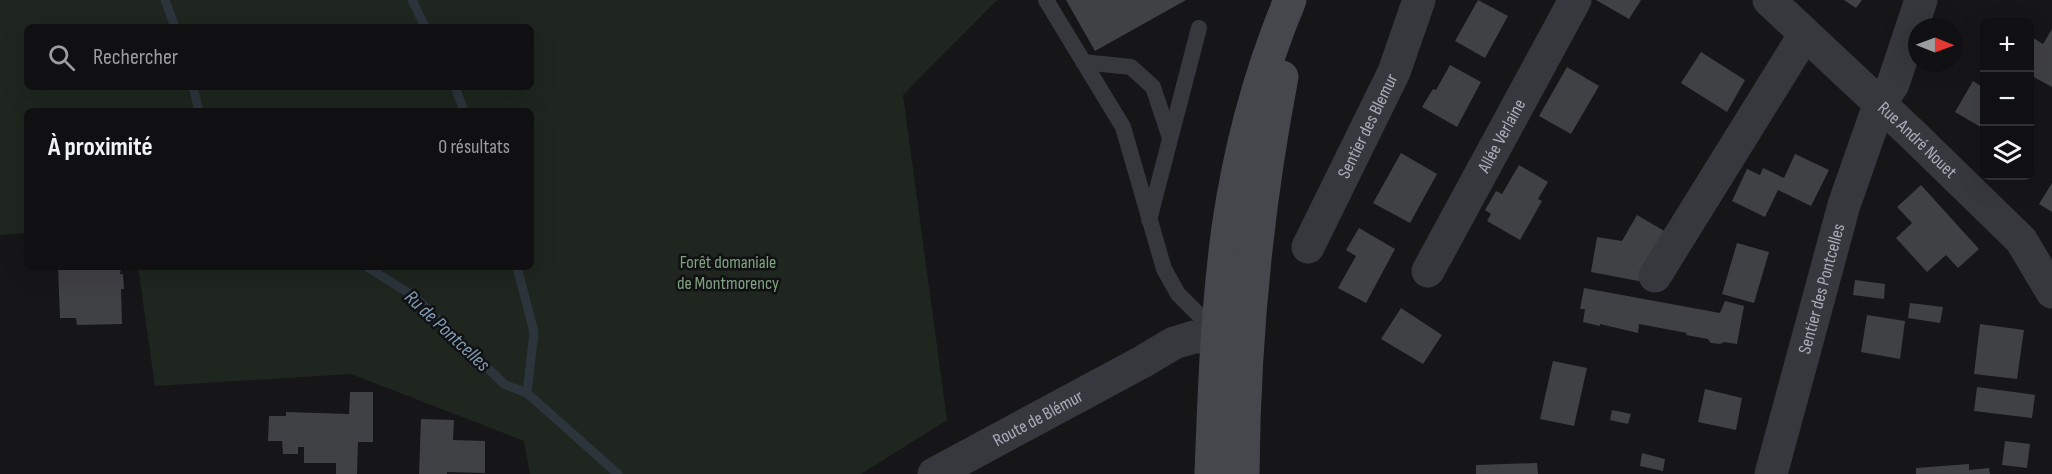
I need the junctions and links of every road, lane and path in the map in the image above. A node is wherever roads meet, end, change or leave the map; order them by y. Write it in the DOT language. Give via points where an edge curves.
graph roads {
  1 [pos="1046,0"];
  2 [pos="1290,0"];
  3 [pos="1304,0"];
  4 [pos="1419,0"];
  5 [pos="1575,0"];
  6 [pos="1769,0"];
  7 [pos="1921,0"];
  8 [pos="1199,28"];
  9 [pos="1805,34"];
  10 [pos="1083,62"];
  11 [pos="1879,105"];
  12 [pos="1170,139"];
  13 [pos="1149,221"];
  14 [pos="1308,247"];
  15 [pos="1428,271"];
  16 [pos="1654,276"];
  17 [pos="2052,292"];
  18 [pos="1233,350"];
  19 [pos="934,474"];
  20 [pos="1211,474"];
  21 [pos="1243,474"];
  22 [pos="1771,474"];
  1 -- 10 [label="lane"];
  2 -- 18 [label="main road" via="1251,116 1228,229"];
  3 -- 18 [label="main road" via="1283,74 1268,150 1256,256"];
  4 -- 14 [label="street, Sentier des Blemur" via="1394,72"];
  5 -- 15 [label="street, Allée Verlaine"];
  6 -- 9 [label="street, Rue André Nouet"];
  7 -- 11 [label="street, Sentier des Pontcelles" via="1893,84"];
  8 -- 12 [label="lane"];
  9 -- 11 [label="street, Rue André Nouet"];
  9 -- 16 [label="street"];
  10 -- 12 [label="lane" via="1131,67 1153,87"];
  10 -- 13 [label="lane" via="1123,127"];
  11 -- 17 [label="street, Rue André Nouet" via="2021,240"];
  11 -- 22 [label="street, Sentier des Pontcelles" via="1845,205"];
  12 -- 13 [label="lane"];
  13 -- 18 [label="lane" via="1164,269 1178,294"];
  18 -- 19 [label="street, Route de Blémur" via="1194,337 1174,343"];
  18 -- 20 [label="main road"];
  18 -- 21 [label="main road"];
}
